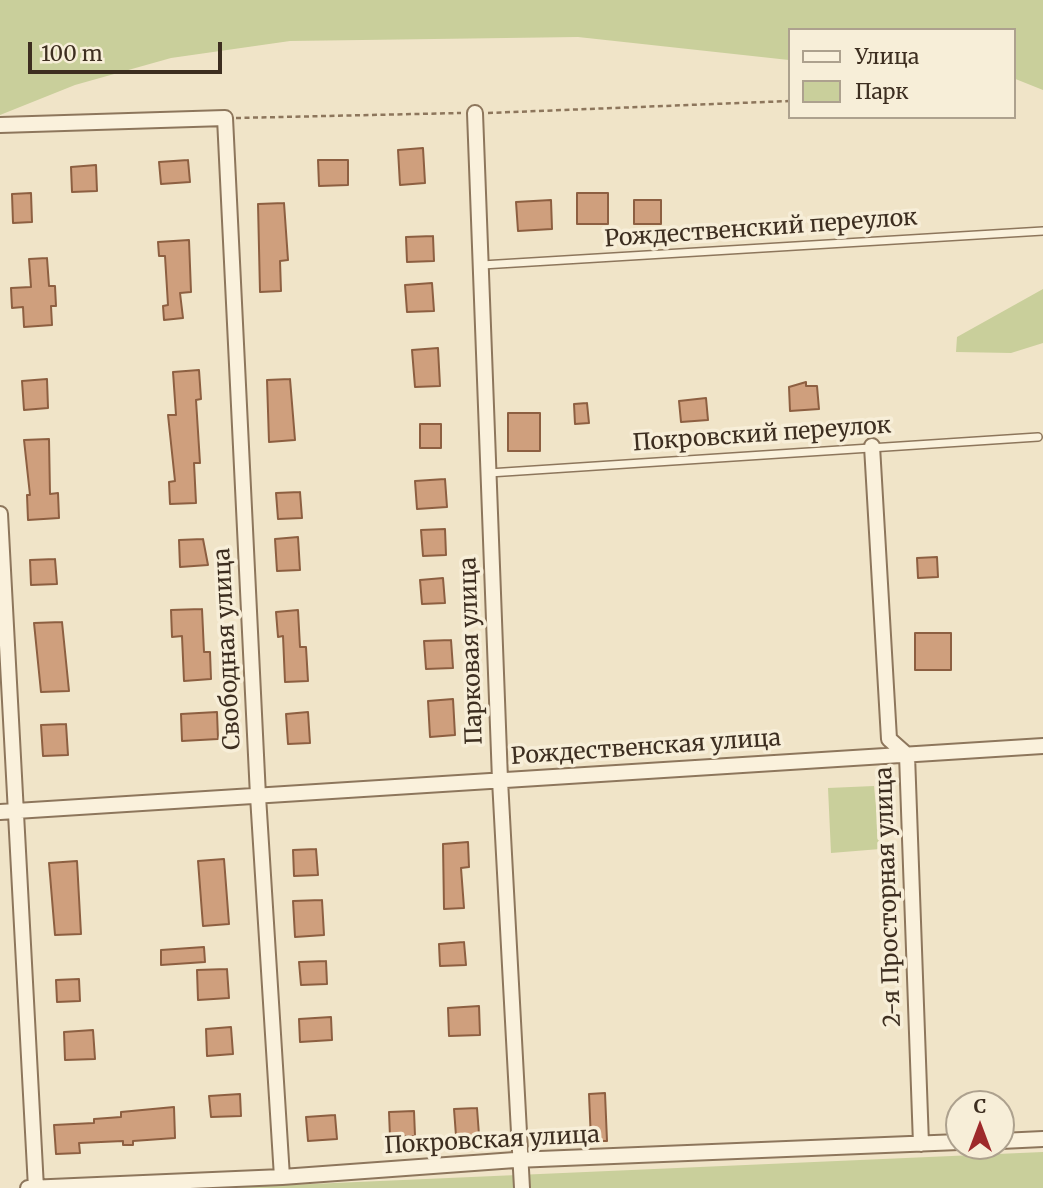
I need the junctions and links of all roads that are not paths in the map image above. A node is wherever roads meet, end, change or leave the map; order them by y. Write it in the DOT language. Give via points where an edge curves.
graph roads {
  1 [pos="475,113"];
  2 [pos="0,125"];
  3 [pos="1043,231"];
  4 [pos="482,265"];
  5 [pos="1038,437"];
  6 [pos="872,446"];
  7 [pos="489,472"];
  8 [pos="0,514"];
  9 [pos="1043,746"];
  10 [pos="907,755"];
  11 [pos="500,780"];
  12 [pos="258,796"];
  13 [pos="18,811"];
  14 [pos="0,812"];
  15 [pos="1043,1139"];
  16 [pos="1015,1140"];
  17 [pos="945,1143"];
  18 [pos="921,1144"];
  19 [pos="521,1160"];
  20 [pos="282,1177"];
  21 [pos="28,1188"];
  22 [pos="36,1188"];
  23 [pos="522,1188"];
  1 -- 4 [label="street, Парковая улица"];
  2 -- 12 [label="street, Свободная улица" via="225,118"];
  3 -- 4 [label="lane, Рождественский переулок"];
  4 -- 7 [label="street, Парковая улица"];
  5 -- 6 [label="lane, Покровский переулок"];
  6 -- 7 [label="lane, Покровский переулок"];
  6 -- 10 [label="street, 2-я Просторная улица" via="889,739"];
  7 -- 11 [label="street, Парковая улица"];
  8 -- 13 [label="street"];
  9 -- 10 [label="street, Рождественская улица"];
  10 -- 11 [label="street, Рождественская улица"];
  10 -- 18 [label="street, 2-я Просторная улица"];
  11 -- 12 [label="street, Рождественская улица"];
  11 -- 19 [label="street, Парковая улица"];
  12 -- 13 [label="street, Рождественская улица"];
  12 -- 20 [label="street, Свободная улица"];
  13 -- 14 [label="street, Рождественская улица"];
  13 -- 22 [label="street"];
  15 -- 16 [label="street"];
  17 -- 18 [label="street, Покровская улица"];
  18 -- 19 [label="street, Покровская улица"];
  19 -- 20 [label="street, Покровская улица"];
  19 -- 23 [label="street, Парковая улица"];
  20 -- 22 [label="street, Покровская улица"];
  21 -- 22 [label="street, Покровская улица"];
}
